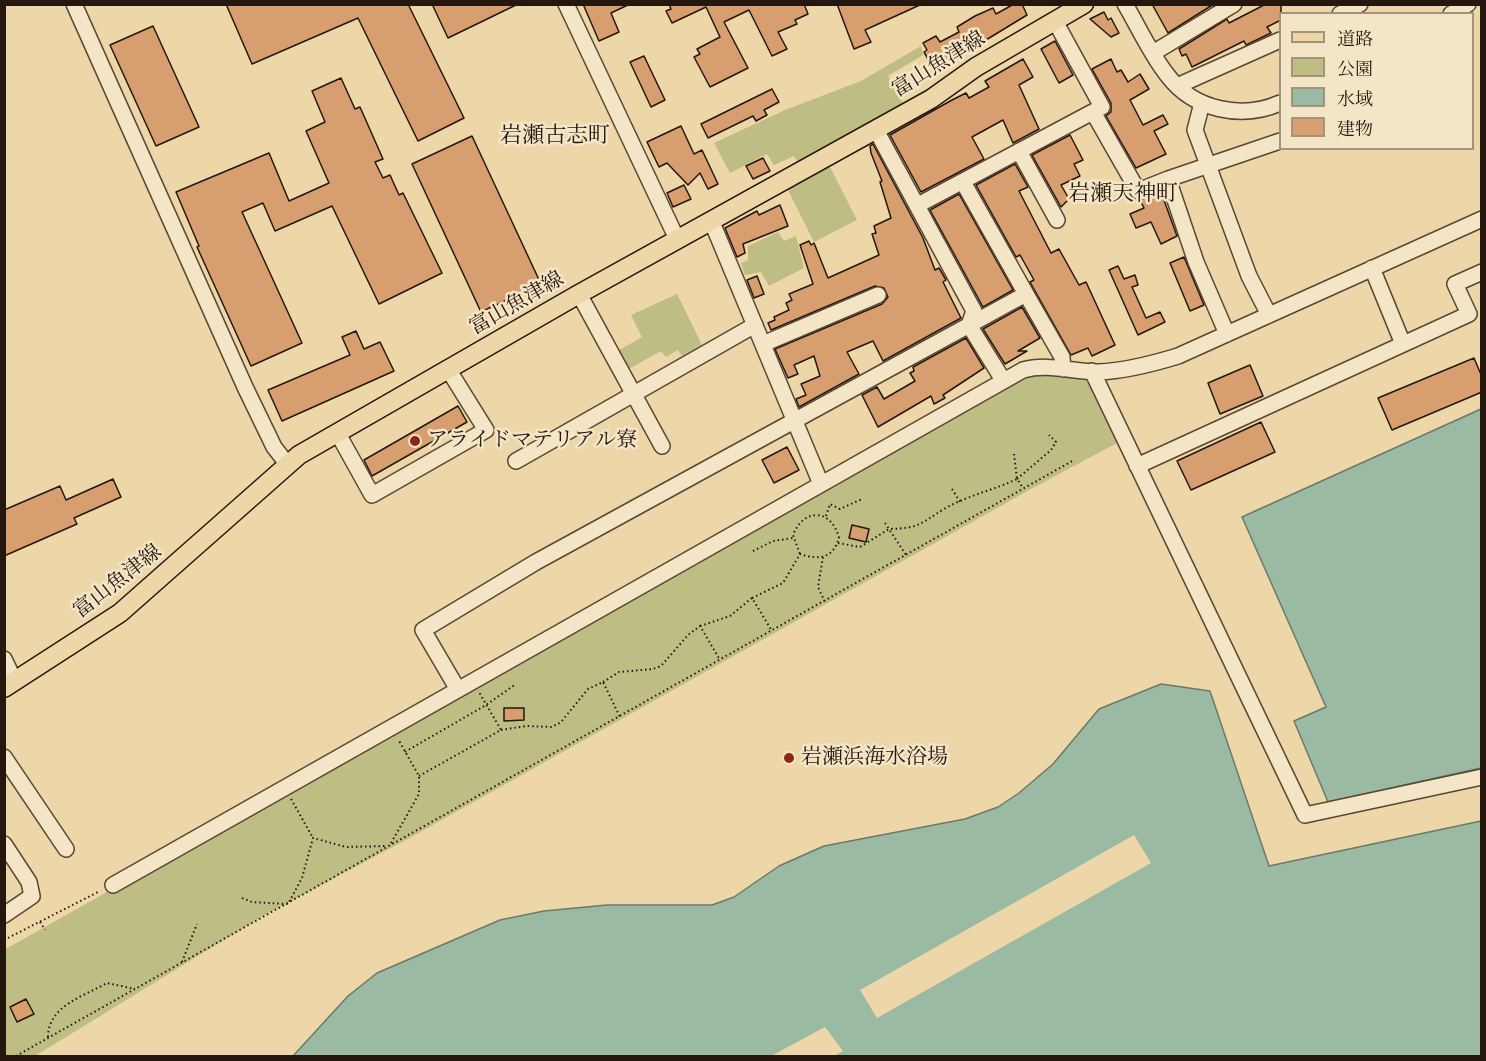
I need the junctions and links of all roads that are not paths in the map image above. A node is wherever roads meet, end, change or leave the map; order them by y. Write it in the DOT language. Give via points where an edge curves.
graph roads {
  1 [pos="74,4"];
  2 [pos="566,4"];
  3 [pos="1084,4"];
  4 [pos="1125,4"];
  5 [pos="1234,4"];
  6 [pos="1360,4"];
  7 [pos="1468,4"];
  8 [pos="1344,12"];
  9 [pos="1454,12"];
  10 [pos="1055,21"];
  11 [pos="1279,41"];
  12 [pos="1153,53"];
  13 [pos="1177,86"];
  14 [pos="1202,103"];
  15 [pos="1279,104"];
  16 [pos="1093,112"];
  17 [pos="876,130"];
  18 [pos="1279,142"];
  19 [pos="1019,151"];
  20 [pos="1208,166"];
  21 [pos="1168,179"];
  22 [pos="963,182"];
  23 [pos="918,205"];
  24 [pos="1482,219"];
  25 [pos="711,220"];
  26 [pos="1057,220"];
  27 [pos="678,239"];
  28 [pos="1372,268"];
  29 [pos="1482,272"];
  30 [pos="579,294"];
  31 [pos="1026,294"];
  32 [pos="878,295"];
  33 [pos="1269,315"];
  34 [pos="755,325"];
  35 [pos="969,325"];
  36 [pos="1227,334"];
  37 [pos="763,344"];
  38 [pos="1403,344"];
  39 [pos="448,369"];
  40 [pos="1064,369"];
  41 [pos="1092,371"];
  42 [pos="1003,380"];
  43 [pos="634,394"];
  44 [pos="795,423"];
  45 [pos="337,432"];
  46 [pos="662,446"];
  47 [pos="516,461"];
  48 [pos="288,465"];
  49 [pos="1137,466"];
  50 [pos="821,484"];
  51 [pos="4,659"];
  52 [pos="10,685"];
  53 [pos="457,688"];
  54 [pos="4,756"];
  55 [pos="1482,777"];
  56 [pos="4,844"];
  57 [pos="66,849"];
  58 [pos="113,885"];
  59 [pos="4,915"];
  1 -- 48 [label="street" via="245,387 274,447"];
  2 -- 27 [label="street"];
  3 -- 10 [label="main road, 富山魚津線"];
  4 -- 12 [label="street"];
  5 -- 12 [label="street"];
  6 -- 8 [label="street"];
  7 -- 9 [label="street"];
  10 -- 16 [label="street" via="1102,106"];
  10 -- 17 [label="main road, 富山魚津線"];
  11 -- 13 [label="street"];
  12 -- 13 [label="street"];
  13 -- 14 [label="street"];
  14 -- 15 [label="street" via="1239,112"];
  14 -- 20 [label="street" via="1195,130"];
  16 -- 19 [label="street"];
  16 -- 21 [label="street" via="1138,191"];
  17 -- 23 [label="street"];
  17 -- 25 [label="main road, 富山魚津線"];
  18 -- 20 [label="street"];
  19 -- 22 [label="street"];
  19 -- 26 [label="street"];
  20 -- 21 [label="street"];
  20 -- 33 [label="street" via="1249,276"];
  21 -- 36 [label="street" via="1196,262"];
  22 -- 23 [label="street"];
  22 -- 31 [label="street"];
  23 -- 35 [label="street" via="974,311"];
  24 -- 28 [label="street"];
  25 -- 27 [label="main road, 富山魚津線"];
  25 -- 34 [label="street"];
  27 -- 30 [label="main road, 富山魚津線"];
  28 -- 33 [label="street"];
  28 -- 38 [label="street"];
  29 -- 38 [label="street" via="1455,284 1469,314"];
  30 -- 39 [label="main road, 富山魚津線"];
  30 -- 43 [label="street"];
  31 -- 35 [label="street"];
  31 -- 40 [label="street" via="1062,357"];
  32 -- 37 [label="street"];
  33 -- 36 [label="street"];
  34 -- 37 [label="street"];
  34 -- 43 [label="street"];
  35 -- 42 [label="street"];
  35 -- 44 [label="street"];
  36 -- 41 [label="street" via="1178,357 1148,365"];
  37 -- 44 [label="street"];
  38 -- 49 [label="street"];
  39 -- 45 [label="main road, 富山魚津線"];
  39 -- 45 [label="street" via="486,430 372,495"];
  40 -- 41 [label="street"];
  40 -- 42 [label="street" via="1036,366"];
  41 -- 49 [label="street"];
  42 -- 50 [label="street"];
  43 -- 46 [label="street"];
  43 -- 47 [label="street"];
  44 -- 50 [label="street"];
  44 -- 53 [label="street" via="536,562 423,630"];
  45 -- 48 [label="main road, 富山魚津線"];
  48 -- 52 [label="main road, 富山魚津線" via="120,613"];
  49 -- 55 [label="street" via="1305,815"];
  50 -- 53 [label="street"];
  51 -- 52 [label="street"];
  53 -- 58 [label="street"];
  54 -- 57 [label="street"];
  56 -- 59 [label="street" via="29,882 32,896"];
}
